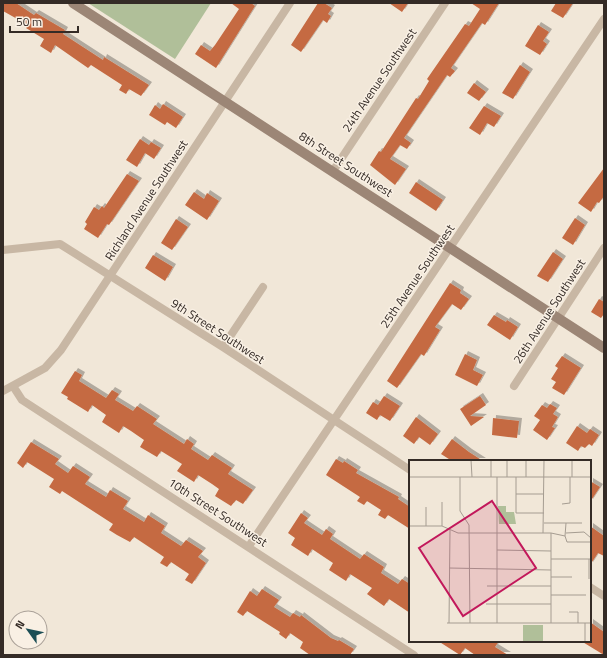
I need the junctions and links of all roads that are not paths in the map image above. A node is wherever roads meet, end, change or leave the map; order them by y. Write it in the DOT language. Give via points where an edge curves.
graph roads {
  1 [pos="73,3"];
  2 [pos="290,3"];
  3 [pos="445,3"];
  4 [pos="604,19"];
  5 [pos="226,101"];
  6 [pos="334,171"];
  7 [pos="450,247"];
  8 [pos="604,248"];
  9 [pos="3,250"];
  10 [pos="110,277"];
  11 [pos="262,287"];
  12 [pos="559,318"];
  13 [pos="223,347"];
  14 [pos="604,348"];
  15 [pos="13,386"];
  16 [pos="514,386"];
  17 [pos="3,392"];
  18 [pos="334,420"];
  19 [pos="409,469"];
  20 [pos="249,546"];
  21 [pos="591,588"];
  22 [pos="604,596"];
  23 [pos="414,655"];
  1 -- 5 [label="street, 8th Street Southwest"];
  2 -- 5 [label="street, Richland Avenue Southwest"];
  3 -- 6 [label="street, 24th Avenue Southwest"];
  4 -- 7 [label="street, 25th Avenue Southwest"];
  5 -- 6 [label="street, 8th Street Southwest"];
  5 -- 10 [label="street, Richland Avenue Southwest"];
  6 -- 7 [label="street, 8th Street Southwest"];
  7 -- 12 [label="street, 8th Street Southwest"];
  7 -- 18 [label="street, 25th Avenue Southwest"];
  8 -- 12 [label="street, 26th Avenue Southwest"];
  9 -- 10 [label="street, 9th Street Southwest" via="60,244"];
  10 -- 13 [label="street, 9th Street Southwest"];
  10 -- 15 [label="street, Richland Avenue Southwest" via="61,350 44,368"];
  11 -- 13 [label="street"];
  12 -- 14 [label="street, 8th Street Southwest"];
  12 -- 16 [label="street, 26th Avenue Southwest"];
  13 -- 18 [label="street, 9th Street Southwest"];
  15 -- 17 [label="street, Richland Avenue Southwest"];
  15 -- 20 [label="street, 10th Street Southwest" via="22,400"];
  18 -- 19 [label="street, 9th Street Southwest"];
  18 -- 20 [label="street, 25th Avenue Southwest"];
  20 -- 23 [label="street, 10th Street Southwest"];
  21 -- 22 [label="street"];
}
